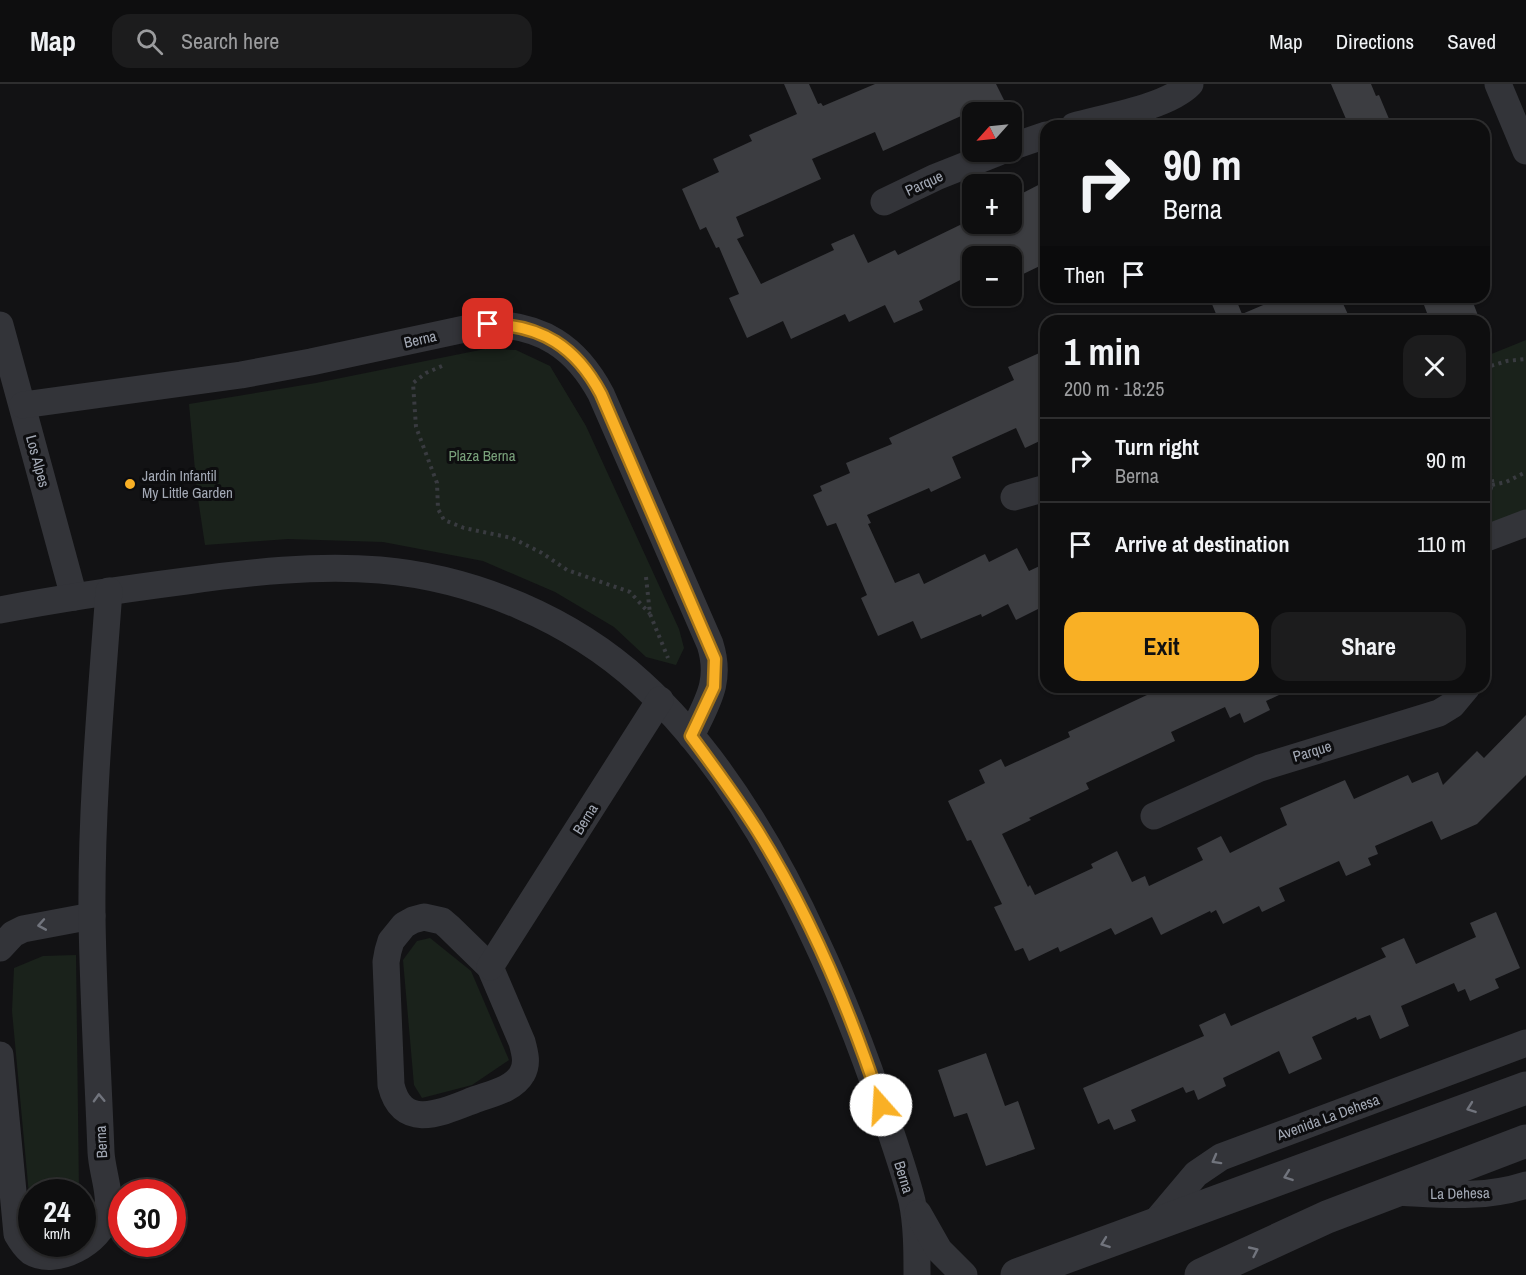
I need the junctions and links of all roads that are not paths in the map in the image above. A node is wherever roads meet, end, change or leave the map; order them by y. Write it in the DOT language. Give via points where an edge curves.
graph roads {
  1 [pos="1190,84"];
  2 [pos="1498,84"];
  3 [pos="1096,120"];
  4 [pos="1040,137"];
  5 [pos="1022,143"];
  6 [pos="1526,151"];
  7 [pos="974,162"];
  8 [pos="884,202"];
  9 [pos="0,325"];
  10 [pos="23,405"];
  11 [pos="1040,490"];
  12 [pos="1014,497"];
  13 [pos="1526,523"];
  14 [pos="1490,537"];
  15 [pos="109,591"];
  16 [pos="74,597"];
  17 [pos="0,610"];
  18 [pos="1462,693"];
  19 [pos="660,700"];
  20 [pos="691,736"];
  21 [pos="1154,816"];
  22 [pos="92,916"];
  23 [pos="0,948"];
  24 [pos="490,967"];
  25 [pos="1526,1043"];
  26 [pos="0,1055"];
  27 [pos="1526,1088"];
  28 [pos="1526,1141"];
  29 [pos="1526,1185"];
  30 [pos="1392,1192"];
  31 [pos="912,1202"];
  32 [pos="1153,1225"];
  33 [pos="1033,1273"];
  34 [pos="917,1275"];
  35 [pos="964,1275"];
  36 [pos="1201,1275"];
  1 -- 3 [label="street" via="1158,103"];
  2 -- 6 [label="street"];
  4 -- 5 [label="street"];
  7 -- 8 [label="street, Parque"];
  9 -- 10 [label="street, Los Alpes"];
  10 -- 16 [label="street, Los Alpes"];
  10 -- 20 [label="street, Berna" via="241,375 488,324 527,328 548,337 580,362 601,394 710,644 715,659 714,687"];
  11 -- 12 [label="street"];
  13 -- 14 [label="street"];
  15 -- 16 [label="street, Berna"];
  15 -- 19 [label="street, Berna" via="283,570 382,570 428,577 473,588 549,620 609,657"];
  15 -- 22 [label="street, Berna"];
  16 -- 17 [label="street, Berna"];
  18 -- 21 [label="street, Parque" via="1439,712 1260,768"];
  19 -- 20 [label="street, Berna"];
  19 -- 24 [label="street, Berna"];
  20 -- 31 [label="street, Berna" via="757,830 816,940 875,1086"];
  22 -- 23 [label="street, one-way" via="23,928"];
  26 -- 22 [label="street, Berna, one-way" via="17,1234 31,1252 42,1256 84,1246 95,1238 108,1214"];
  24 -- 24 [label="street" via="449,927 433,918 413,920 391,941 386,962 391,1085 399,1105 408,1111 419,1115 444,1112 506,1089 522,1074 525,1053"];
  25 -- 32 [label="street, Avenida La Dehesa, one-way" via="1221,1157 1196,1174"];
  27 -- 32 [label="street, Avenida La Dehesa, one-way"];
  28 -- 30 [label="street"];
  29 -- 30 [label="street, La Dehesa" via="1491,1194"];
  36 -- 30 [label="street, one-way"];
  31 -- 34 [label="street, Berna"];
  31 -- 35 [label="street, Berna" via="939,1250"];
  32 -- 33 [label="street, Avenida La Dehesa, one-way"];
}
